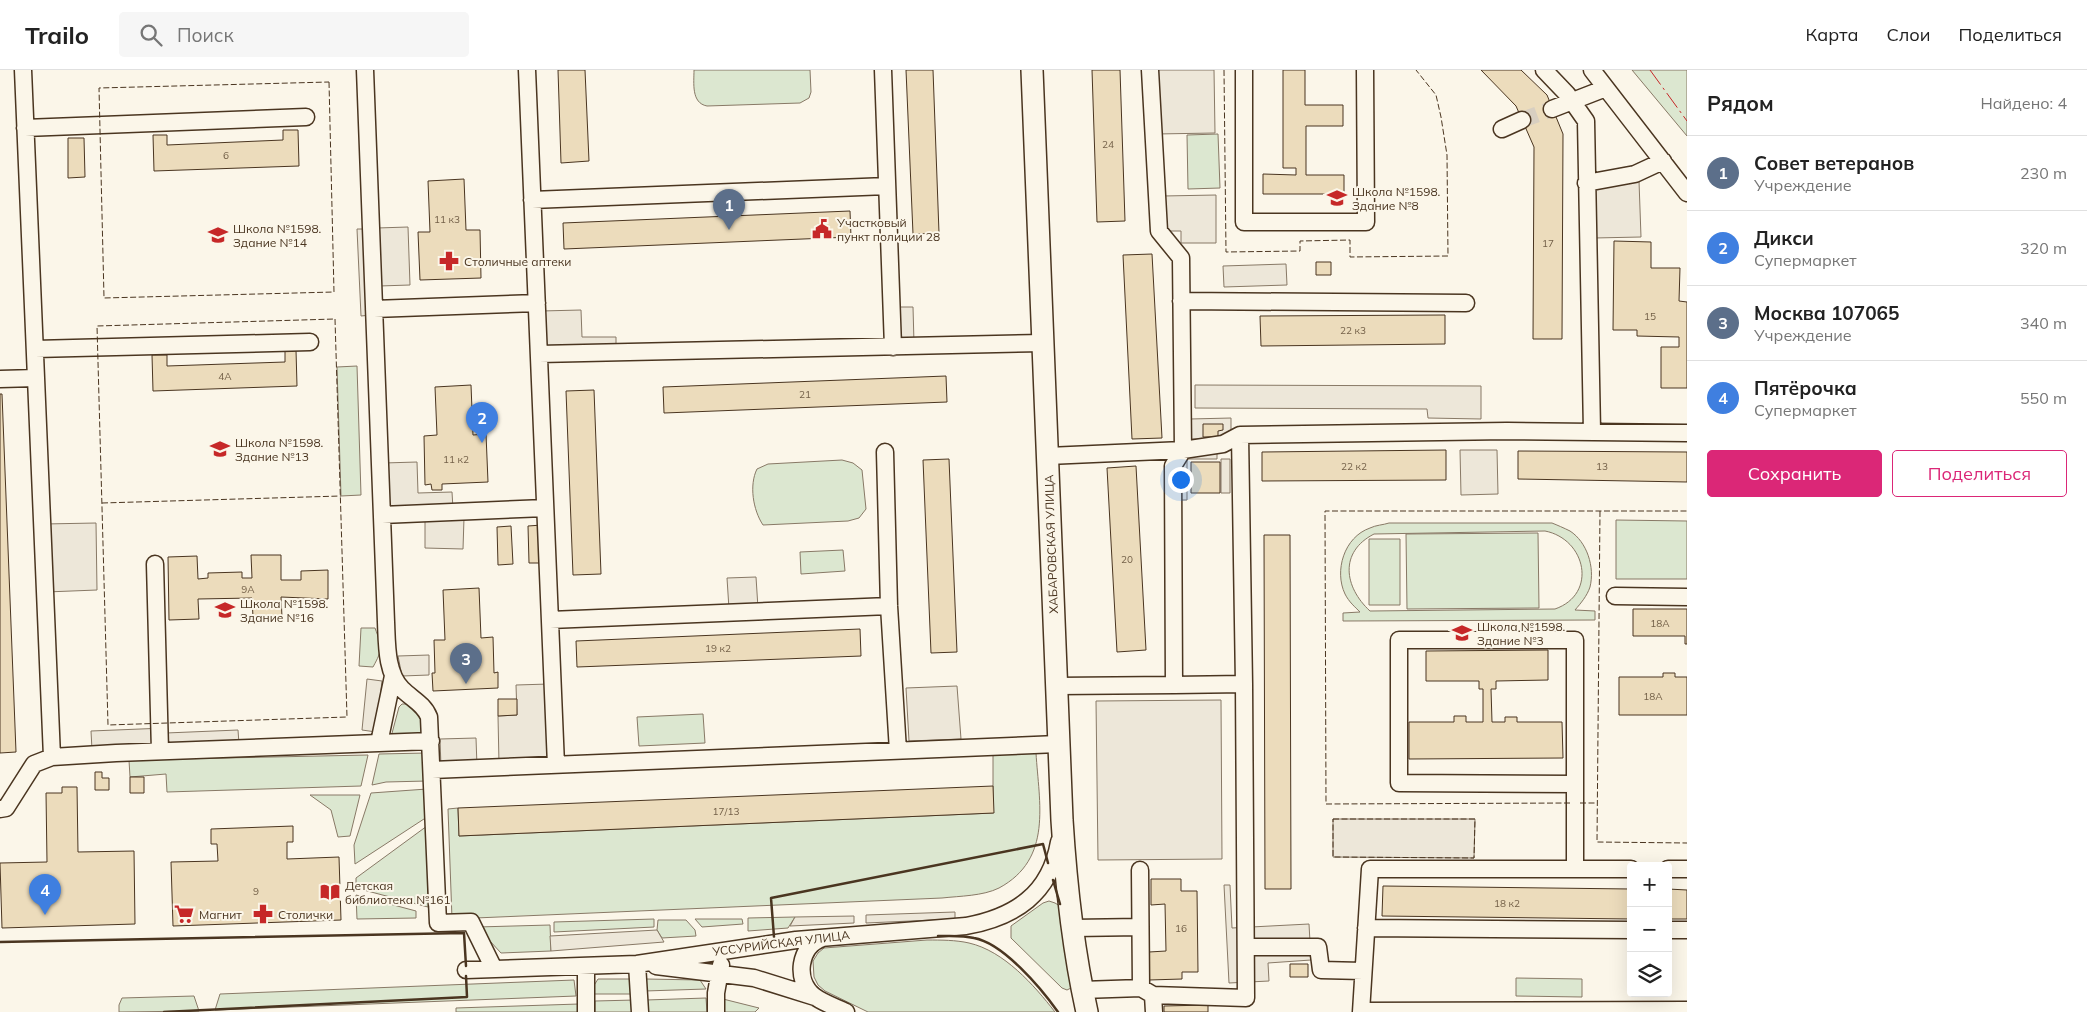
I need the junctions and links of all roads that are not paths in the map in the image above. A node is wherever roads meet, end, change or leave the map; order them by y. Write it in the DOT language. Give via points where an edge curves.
graph roads {
  1 [pos="23,70"];
  2 [pos="365,70"];
  3 [pos="527,70"];
  4 [pos="883,70"];
  5 [pos="1150,70"];
  6 [pos="1244,70"];
  7 [pos="1366,70"];
  8 [pos="1544,70"];
  9 [pos="1592,70"];
  10 [pos="1032,71"];
  11 [pos="1606,88"];
  12 [pos="1573,101"];
  13 [pos="1552,109"];
  14 [pos="306,117"];
  15 [pos="1522,120"];
  16 [pos="25,128"];
  17 [pos="1502,129"];
  18 [pos="1664,161"];
  19 [pos="1586,183"];
  20 [pos="887,186"];
  21 [pos="1687,192"];
  22 [pos="532,200"];
  23 [pos="1181,301"];
  24 [pos="537,303"];
  25 [pos="1466,303"];
  26 [pos="374,309"];
  27 [pos="310,342"];
  28 [pos="1043,343"];
  29 [pos="893,347"];
  30 [pos="35,349"];
  31 [pos="539,354"];
  32 [pos="36,378"];
  33 [pos="0,379"];
  34 [pos="1592,431"];
  35 [pos="1687,433"];
  36 [pos="1240,434"];
  37 [pos="1183,450"];
  38 [pos="885,452"];
  39 [pos="1048,456"];
  40 [pos="545,508"];
  41 [pos="382,515"];
  42 [pos="155,564"];
  43 [pos="1615,596"];
  44 [pos="1687,597"];
  45 [pos="889,606"];
  46 [pos="550,620"];
  47 [pos="393,676"];
  48 [pos="1244,684"];
  49 [pos="1174,685"];
  50 [pos="1056,686"];
  51 [pos="410,696"];
  52 [pos="386,709"];
  53 [pos="431,742"];
  54 [pos="380,743"];
  55 [pos="1058,744"];
  56 [pos="898,750"];
  57 [pos="160,751"];
  58 [pos="52,757"];
  59 [pos="556,765"];
  60 [pos="432,770"];
  61 [pos="1575,784"];
  62 [pos="0,809"];
  63 [pos="1062,820"];
  64 [pos="1575,869"];
  65 [pos="1627,869"];
  66 [pos="1672,869"];
  67 [pos="1687,869"];
  68 [pos="1140,870"];
  69 [pos="1140,927"];
  70 [pos="1073,928"];
  71 [pos="1366,928"];
  72 [pos="1627,930"];
  73 [pos="1672,930"];
  74 [pos="1687,930"];
  75 [pos="827,936"];
  76 [pos="1246,947"];
  77 [pos="734,948"];
  78 [pos="637,964"];
  79 [pos="586,966"];
  80 [pos="494,969"];
  81 [pos="466,970"];
  82 [pos="1363,970"];
  83 [pos="719,974"];
  84 [pos="1082,990"];
  85 [pos="1147,992"];
  86 [pos="815,997"];
  87 [pos="1687,1010"];
  88 [pos="1361,1011"];
  89 [pos="586,1012"];
  90 [pos="640,1012"];
  91 [pos="716,1012"];
  92 [pos="846,1012"];
  93 [pos="1087,1012"];
  94 [pos="1154,1012"];
  1 -- 16 [label="street"];
  2 -- 26 [label="street"];
  3 -- 22 [label="street"];
  4 -- 20 [label="street"];
  5 -- 23 [label="street" via="1159,231 1181,258"];
  6 -- 7 [label="street" via="1244,222 1366,222"];
  8 -- 12 [label="street"];
  9 -- 11 [label="street"];
  10 -- 28 [label="main road, ХАБАРОВСКАЯ УЛИЦА"];
  11 -- 12 [label="street"];
  11 -- 18 [label="street"];
  12 -- 13 [label="street"];
  12 -- 19 [label="street" via="1586,121"];
  14 -- 16 [label="street"];
  15 -- 17 [label="street"];
  16 -- 30 [label="street"];
  18 -- 19 [label="street" via="1610,182"];
  18 -- 21 [label="street"];
  19 -- 34 [label="street"];
  20 -- 22 [label="street"];
  20 -- 29 [label="street"];
  22 -- 24 [label="street"];
  23 -- 25 [label="street"];
  23 -- 37 [label="street"];
  24 -- 26 [label="street"];
  24 -- 31 [label="street"];
  26 -- 41 [label="street"];
  27 -- 30 [label="street"];
  28 -- 29 [label="street"];
  28 -- 39 [label="main road, ХАБАРОВСКАЯ УЛИЦА"];
  29 -- 31 [label="street"];
  30 -- 32 [label="street"];
  31 -- 40 [label="street"];
  32 -- 33 [label="street"];
  32 -- 58 [label="street"];
  34 -- 35 [label="street"];
  34 -- 36 [label="street"];
  36 -- 37 [label="street" via="1223,444"];
  36 -- 48 [label="street"];
  37 -- 39 [label="street"];
  37 -- 49 [label="street" via="1172,466"];
  38 -- 45 [label="street"];
  39 -- 50 [label="main road, ХАБАРОВСКАЯ УЛИЦА"];
  40 -- 41 [label="street"];
  40 -- 46 [label="street"];
  41 -- 47 [label="street" via="386,632"];
  42 -- 57 [label="street"];
  43 -- 44 [label="street"];
  45 -- 46 [label="street"];
  45 -- 56 [label="street"];
  46 -- 59 [label="street"];
  47 -- 51 [label="street"];
  47 -- 52 [label="street"];
  48 -- 49 [label="street"];
  48 -- 76 [label="street"];
  49 -- 50 [label="street"];
  50 -- 55 [label="main road, ХАБАРОВСКАЯ УЛИЦА"];
  51 -- 52 [label="street" via="402,697"];
  51 -- 53 [label="street" via="426,709"];
  52 -- 54 [label="street"];
  53 -- 54 [label="street"];
  53 -- 60 [label="street"];
  54 -- 57 [label="street"];
  55 -- 56 [label="street"];
  55 -- 63 [label="main road, ХАБАРОВСКАЯ УЛИЦА"];
  56 -- 59 [label="street"];
  57 -- 58 [label="street"];
  58 -- 62 [label="street" via="34,764 6,808"];
  59 -- 60 [label="street"];
  60 -- 80 [label="street" via="438,923 471,922"];
  61 -- 61 [label="street" via="1575,640 1399,640 1398,783"];
  61 -- 64 [label="street"];
  63 -- 70 [label="main road, ХАБАРОВСКАЯ УЛИЦА"];
  63 -- 75 [label="street, УССУРИЙСКАЯ УЛИЦА" via="1055,862 1048,878 1006,915 990,921 926,930"];
  64 -- 65 [label="street"];
  64 -- 71 [label="street" via="1380,863 1370,869"];
  66 -- 67 [label="street"];
  68 -- 69 [label="street"];
  69 -- 70 [label="street"];
  69 -- 85 [label="street"];
  70 -- 84 [label="main road, ХАБАРОВСКАЯ УЛИЦА"];
  71 -- 72 [label="street"];
  71 -- 82 [label="street"];
  73 -- 74 [label="street"];
  75 -- 77 [label="street, УССУРИЙСКАЯ УЛИЦА"];
  75 -- 86 [label="street" via="812,944 803,957 802,980"];
  76 -- 82 [label="street" via="1318,947 1321,970"];
  76 -- 85 [label="street" via="1246,998"];
  77 -- 78 [label="street, УССУРИЙСКАЯ УЛИЦА"];
  77 -- 83 [label="street" via="723,958"];
  78 -- 79 [label="street, УССУРИЙСКАЯ УЛИЦА"];
  78 -- 83 [label="street, УССУРИЙСКАЯ УЛИЦА"];
  78 -- 90 [label="street"];
  79 -- 80 [label="street, УССУРИЙСКАЯ УЛИЦА"];
  79 -- 89 [label="street"];
  80 -- 81 [label="street, УССУРИЙСКАЯ УЛИЦА"];
  82 -- 88 [label="street"];
  83 -- 86 [label="street, УССУРИЙСКАЯ УЛИЦА" via="754,978"];
  83 -- 91 [label="street"];
  84 -- 85 [label="street"];
  84 -- 93 [label="main road, ХАБАРОВСКАЯ УЛИЦА"];
  85 -- 94 [label="street"];
  86 -- 92 [label="street, УССУРИЙСКАЯ УЛИЦА"];
  87 -- 88 [label="street"];
}
